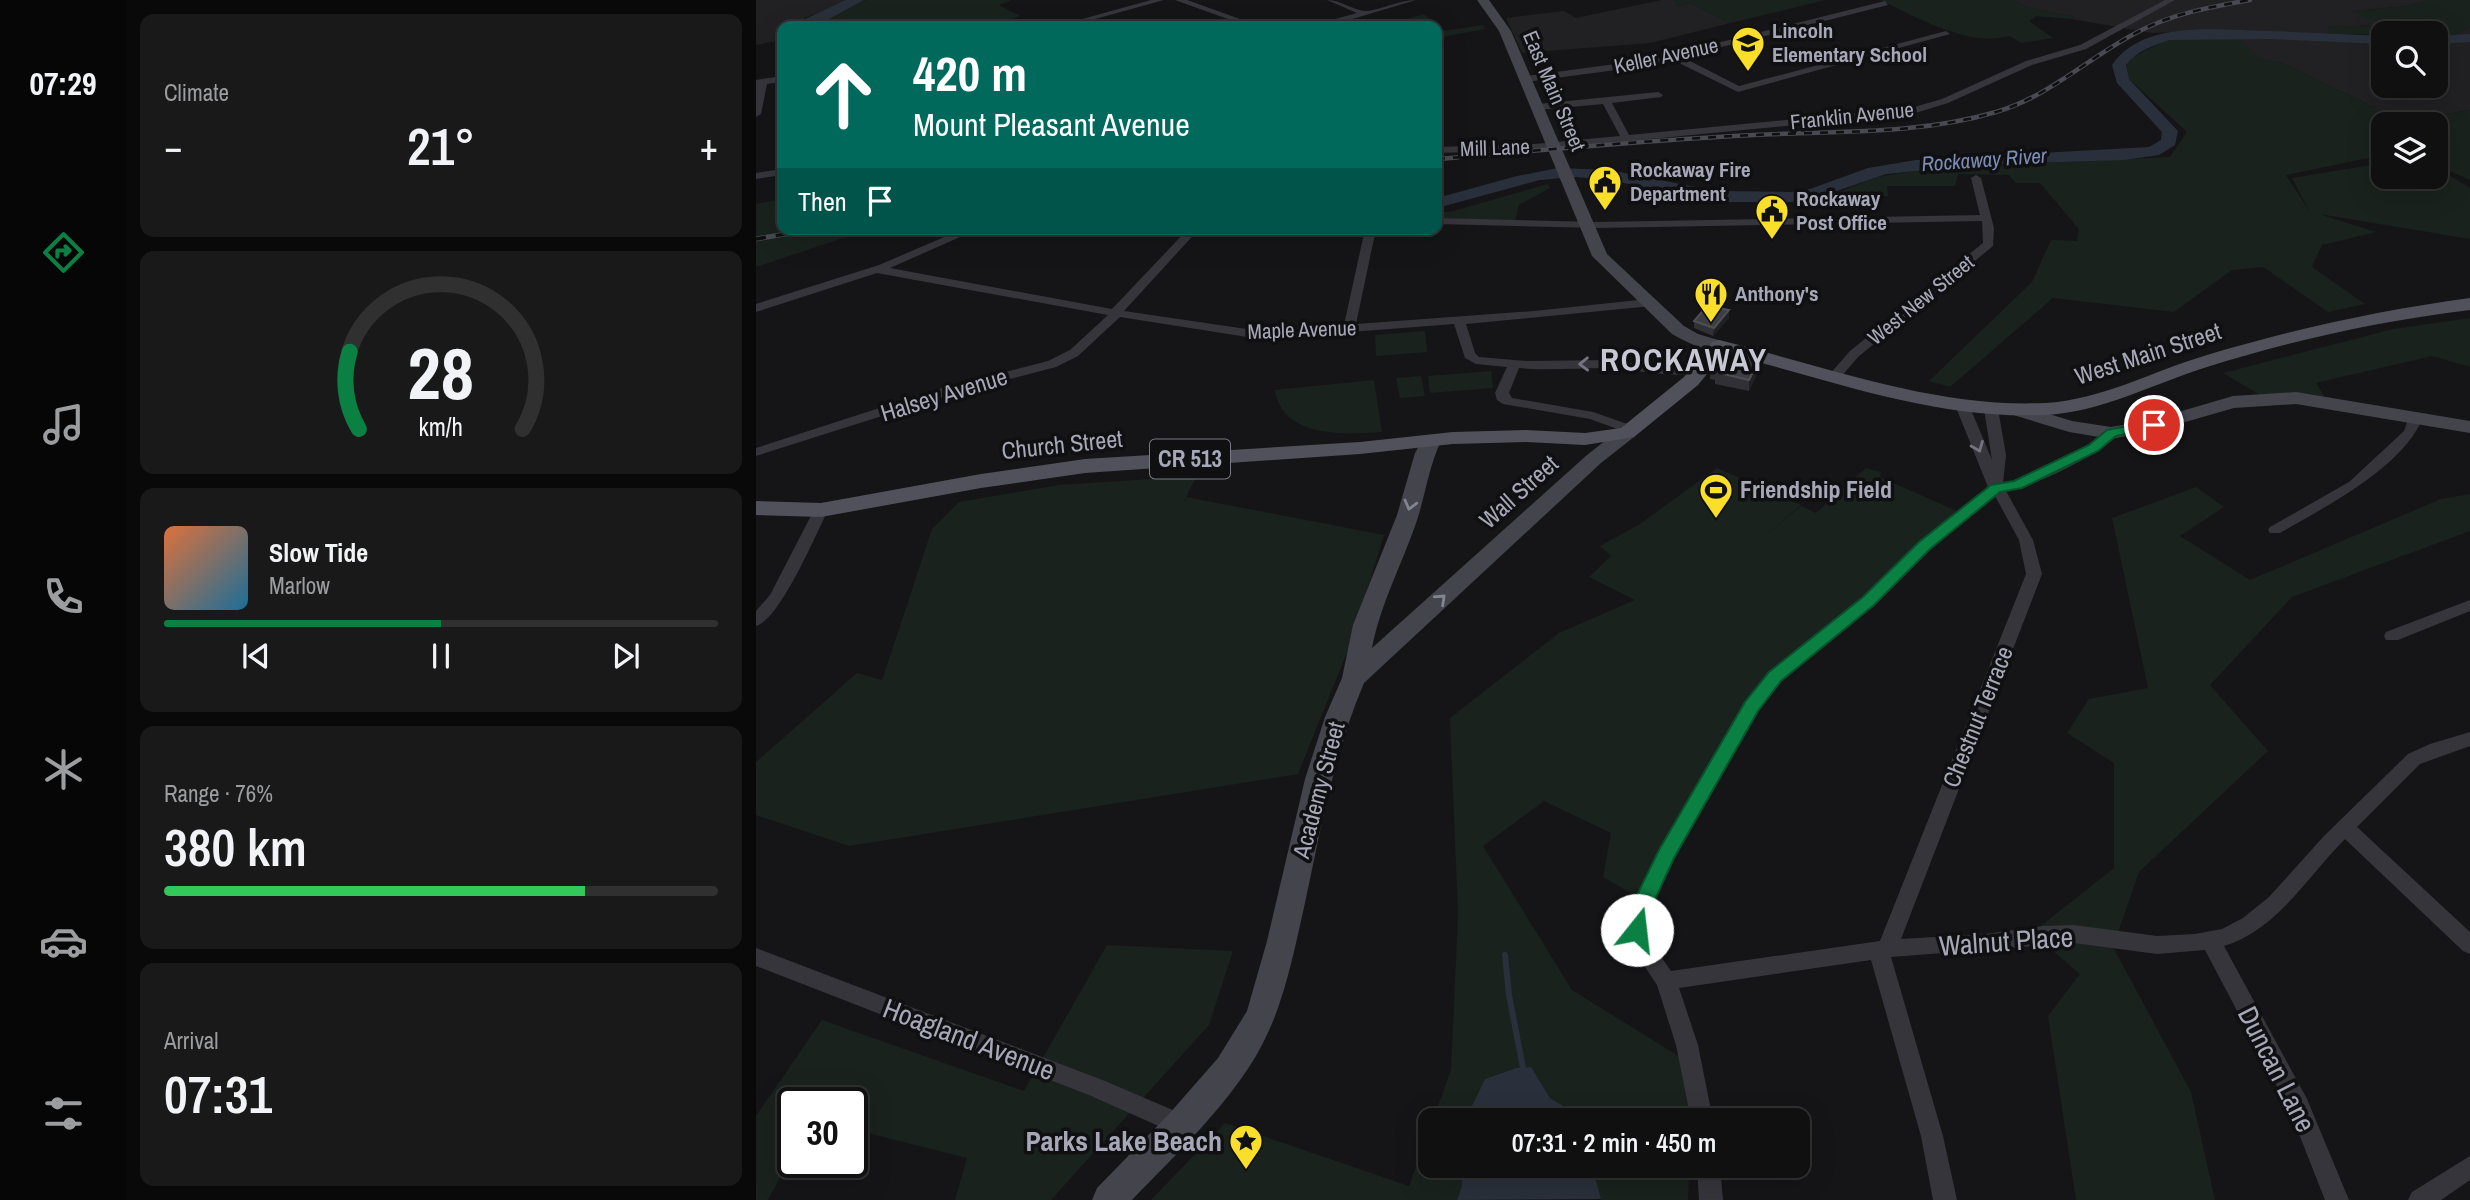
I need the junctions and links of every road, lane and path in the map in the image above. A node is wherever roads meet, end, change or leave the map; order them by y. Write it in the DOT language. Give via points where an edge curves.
graph roads {
  1 [pos="1160,0"];
  2 [pos="1179,0"];
  3 [pos="1331,0"];
  4 [pos="1412,0"];
  5 [pos="1483,0"];
  6 [pos="2171,0"];
  7 [pos="1885,3"];
  8 [pos="1366,14"];
  9 [pos="1080,21"];
  10 [pos="1240,21"];
  11 [pos="1343,21"];
  12 [pos="1946,34"];
  13 [pos="1674,57"];
  14 [pos="1526,79"];
  15 [pos="777,80"];
  16 [pos="759,82"];
  17 [pos="1658,95"];
  18 [pos="1606,101"];
  19 [pos="1538,107"];
  20 [pos="756,114"];
  21 [pos="1626,138"];
  22 [pos="1553,145"];
  23 [pos="1442,150"];
  24 [pos="777,173"];
  25 [pos="756,176"];
  26 [pos="1976,178"];
  27 [pos="1985,218"];
  28 [pos="1442,221"];
  29 [pos="1585,224"];
  30 [pos="959,235"];
  31 [pos="1188,235"];
  32 [pos="1370,235"];
  33 [pos="876,269"];
  34 [pos="1648,303"];
  35 [pos="2470,304"];
  36 [pos="756,308"];
  37 [pos="1117,313"];
  38 [pos="1459,320"];
  39 [pos="1349,330"];
  40 [pos="1719,346"];
  41 [pos="1514,365"];
  42 [pos="1701,368"];
  43 [pos="1835,375"];
  44 [pos="1962,405"];
  45 [pos="1991,409"];
  46 [pos="2017,410"];
  47 [pos="2416,417"];
  48 [pos="2470,427"];
  49 [pos="1629,431"];
  50 [pos="2112,433"];
  51 [pos="1431,441"];
  52 [pos="1595,445"];
  53 [pos="756,452"];
  54 [pos="1996,488"];
  55 [pos="756,508"];
  56 [pos="821,510"];
  57 [pos="2275,530"];
  58 [pos="2470,604"];
  59 [pos="756,621"];
  60 [pos="1363,630"];
  61 [pos="1403,633"];
  62 [pos="2392,636"];
  63 [pos="1354,678"];
  64 [pos="2469,740"];
  65 [pos="2345,828"];
  66 [pos="2211,940"];
  67 [pos="2470,945"];
  68 [pos="1883,950"];
  69 [pos="756,957"];
  70 [pos="1666,981"];
  71 [pos="1699,1108"];
  72 [pos="1181,1125"];
  73 [pos="2470,1167"];
  74 [pos="1710,1178"];
  75 [pos="1109,1200"];
  76 [pos="1711,1200"];
  77 [pos="1945,1200"];
  78 [pos="2337,1200"];
  79 [pos="2420,1200"];
  1 -- 9 [label="street"];
  2 -- 10 [label="street"];
  3 -- 8 [label="street"];
  4 -- 8 [label="street"];
  5 -- 14 [label="street, East Main Street" via="1498,18"];
  6 -- 21 [label="street, Franklin Avenue" via="2083,47 1921,109"];
  7 -- 13 [label="street, Keller Avenue"];
  8 -- 11 [label="street"];
  12 -- 13 [label="street" via="1738,89"];
  13 -- 14 [label="street, Keller Avenue"];
  14 -- 19 [label="street, East Main Street"];
  15 -- 16 [label="street"];
  16 -- 20 [label="street"];
  17 -- 18 [label="street"];
  18 -- 19 [label="street"];
  18 -- 21 [label="street"];
  19 -- 22 [label="street, East Main Street"];
  21 -- 22 [label="street, Franklin Avenue"];
  22 -- 23 [label="street, Mill Lane"];
  22 -- 29 [label="street, East Main Street"];
  24 -- 25 [label="street"];
  26 -- 27 [label="street, West New Street"];
  27 -- 29 [label="street"];
  27 -- 43 [label="street, West New Street" via="1989,244 1854,354"];
  28 -- 29 [label="street"];
  29 -- 34 [label="street, East Main Street" via="1600,256"];
  30 -- 33 [label="street"];
  31 -- 37 [label="street, Halsey Avenue"];
  32 -- 39 [label="street"];
  33 -- 36 [label="street"];
  33 -- 37 [label="street, Maple Avenue"];
  34 -- 38 [label="street, Maple Avenue"];
  34 -- 40 [label="street, East Main Street" via="1685,335"];
  35 -- 46 [label="main road, West Main Street" via="2387,314 2311,332 2194,365 2091,403"];
  37 -- 39 [label="street, Maple Avenue" via="1247,334"];
  37 -- 53 [label="street, Halsey Avenue" via="1074,353 1052,365 940,393"];
  38 -- 39 [label="street, Maple Avenue"];
  38 -- 41 [label="street" via="1472,359"];
  40 -- 42 [label="main road, Wall Street"];
  40 -- 43 [label="main road, West Main Street"];
  42 -- 41 [label="street, one-way" via="1658,371 1610,364"];
  41 -- 49 [label="street" via="1502,393 1508,401 1593,415"];
  42 -- 49 [label="main road, Wall Street" via="1672,399"];
  43 -- 44 [label="main road, West Main Street"];
  44 -- 45 [label="main road, West Main Street"];
  44 -- 54 [label="street, Chestnut Terrace, one-way"];
  45 -- 46 [label="main road, West Main Street"];
  45 -- 54 [label="street" via="1999,455"];
  46 -- 50 [label="street"];
  47 -- 48 [label="street"];
  47 -- 50 [label="street" via="2322,401 2270,398 2233,402"];
  47 -- 57 [label="street" via="2410,433 2354,485"];
  49 -- 52 [label="street, Wall Street"];
  50 -- 54 [label="street" via="2094,448 2017,485"];
  51 -- 52 [label="main road, Church Street / CR 513" via="1525,436"];
  51 -- 56 [label="main road, Church Street / CR 513" via="1052,469"];
  51 -- 60 [label="street, Academy Street, one-way"];
  61 -- 52 [label="street, Wall Street, one-way"];
  54 -- 68 [label="street, Chestnut Terrace" via="2026,540 2034,574"];
  54 -- 70 [label="street" via="1925,545 1869,601 1775,676 1752,707 1666,855 1640,915 1637,930 1644,949"];
  55 -- 56 [label="main road, Church Street / CR 513"];
  56 -- 59 [label="street" via="776,598"];
  58 -- 62 [label="street"];
  60 -- 61 [label="street"];
  60 -- 63 [label="street, Academy Street"];
  61 -- 63 [label="street, Wall Street"];
  63 -- 72 [label="street, Academy Street" via="1318,779 1262,1012 1239,1054"];
  64 -- 65 [label="street, Walnut Place" via="2414,759"];
  65 -- 66 [label="street, Walnut Place" via="2276,903 2250,924"];
  65 -- 67 [label="street"];
  66 -- 68 [label="street, Walnut Place" via="2157,945 2074,934"];
  66 -- 78 [label="street, Duncan Lane" via="2299,1106"];
  68 -- 70 [label="street, Walnut Place"];
  68 -- 77 [label="street" via="1892,1006 1909,1050"];
  69 -- 72 [label="street, Hoagland Avenue" via="1097,1088"];
  70 -- 71 [label="street"];
  72 -- 75 [label="street, Academy Street"];
  73 -- 79 [label="street"];
  74 -- 76 [label="street"];
}
